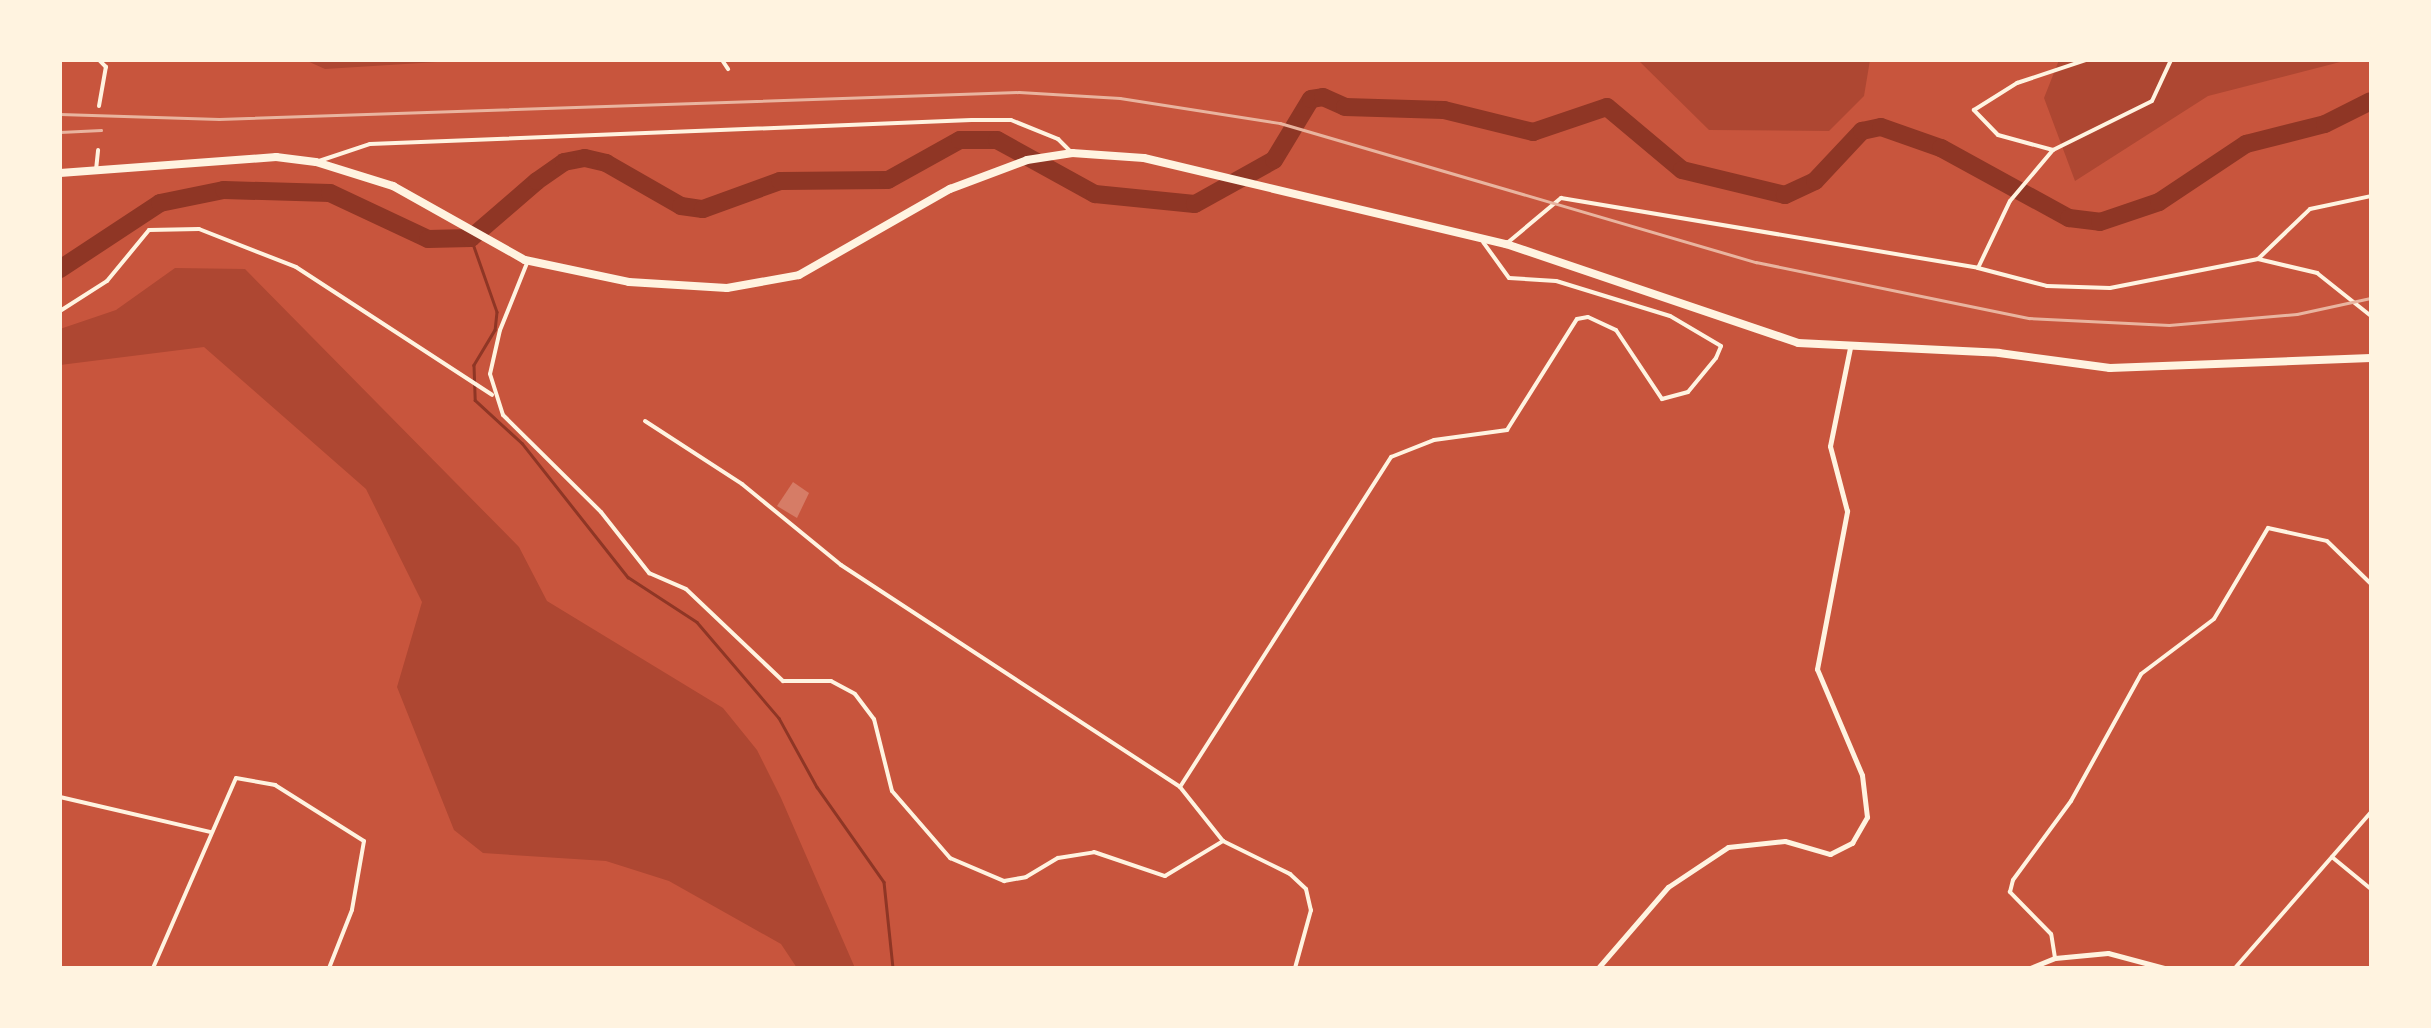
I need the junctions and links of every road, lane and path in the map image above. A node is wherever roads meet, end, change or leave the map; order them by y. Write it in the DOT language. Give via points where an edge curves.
graph roads {
  1 [pos="99,60"];
  2 [pos="722,60"];
  3 [pos="2086,60"];
  4 [pos="2170,60"];
  5 [pos="728,69"];
  6 [pos="99,106"];
  7 [pos="98,150"];
  8 [pos="2053,150"];
  9 [pos="1072,153"];
  10 [pos="316,162"];
  11 [pos="96,172"];
  12 [pos="60,173"];
  13 [pos="2371,187"];
  14 [pos="2369,195"];
  15 [pos="1482,238"];
  16 [pos="1506,244"];
  17 [pos="2258,259"];
  18 [pos="528,261"];
  19 [pos="1978,268"];
  20 [pos="60,311"];
  21 [pos="2371,316"];
  22 [pos="1850,348"];
  23 [pos="2371,358"];
  24 [pos="492,395"];
  25 [pos="645,422"];
  26 [pos="2371,584"];
  27 [pos="1180,787"];
  28 [pos="60,797"];
  29 [pos="2371,812"];
  30 [pos="210,832"];
  31 [pos="1223,841"];
  32 [pos="2332,856"];
  33 [pos="2371,889"];
  34 [pos="2054,958"];
  35 [pos="154,968"];
  36 [pos="329,968"];
  37 [pos="1296,968"];
  38 [pos="1598,968"];
  39 [pos="2030,968"];
  40 [pos="2164,968"];
  41 [pos="2234,968"];
  1 -- 6 [label="street" via="106,67"];
  2 -- 5 [label="street"];
  3 -- 8 [label="street" via="2017,83 1974,110 1998,136"];
  4 -- 8 [label="street" via="2152,102"];
  7 -- 11 [label="street"];
  8 -- 19 [label="street" via="2010,200"];
  9 -- 10 [label="street" via="1058,139 1011,120 972,120 370,144"];
  9 -- 15 [label="main road" via="1144,158"];
  9 -- 18 [label="main road" via="1010,166 950,189 835,259 762,286 630,282"];
  10 -- 11 [label="main road" via="276,157"];
  10 -- 18 [label="main road" via="393,186"];
  11 -- 12 [label="main road"];
  13 -- 14 [label="street"];
  14 -- 17 [label="street" via="2310,209"];
  15 -- 16 [label="main road"];
  15 -- 27 [label="street" via="1509,278 1556,281 1670,316 1720,346 1716,358 1688,392 1662,399 1616,330 1588,316 1577,319 1508,430 1434,440 1391,457"];
  16 -- 19 [label="street" via="1561,198"];
  16 -- 22 [label="main road" via="1753,332"];
  17 -- 19 [label="street" via="2084,289 2022,282"];
  17 -- 21 [label="street" via="2317,272"];
  18 -- 24 [label="street" via="500,330"];
  20 -- 24 [label="street" via="106,282 149,230 198,229 296,267"];
  22 -- 23 [label="main road" via="1999,353 2110,368"];
  22 -- 38 [label="street" via="1830,446 1848,511 1816,669 1862,775 1867,817 1852,843 1830,854 1785,842 1728,847 1668,887"];
  24 -- 31 [label="street" via="528,446 602,512 649,573 686,588 783,681 831,682 862,701 874,719 892,790 950,858 1004,882 1026,878 1058,858 1094,852 1166,876"];
  25 -- 27 [label="street" via="742,484 841,564"];
  26 -- 34 [label="street" via="2328,541 2268,528 2214,619 2141,674 2071,800 2013,880 2010,892 2050,934"];
  27 -- 31 [label="street"];
  28 -- 30 [label="street"];
  29 -- 32 [label="street"];
  30 -- 35 [label="street" via="209,851"];
  30 -- 36 [label="street" via="236,778 274,786 364,841 352,910"];
  31 -- 37 [label="street" via="1268,859 1310,896"];
  32 -- 33 [label="street"];
  32 -- 41 [label="street"];
  34 -- 39 [label="street"];
  34 -- 40 [label="street" via="2108,953"];
}
